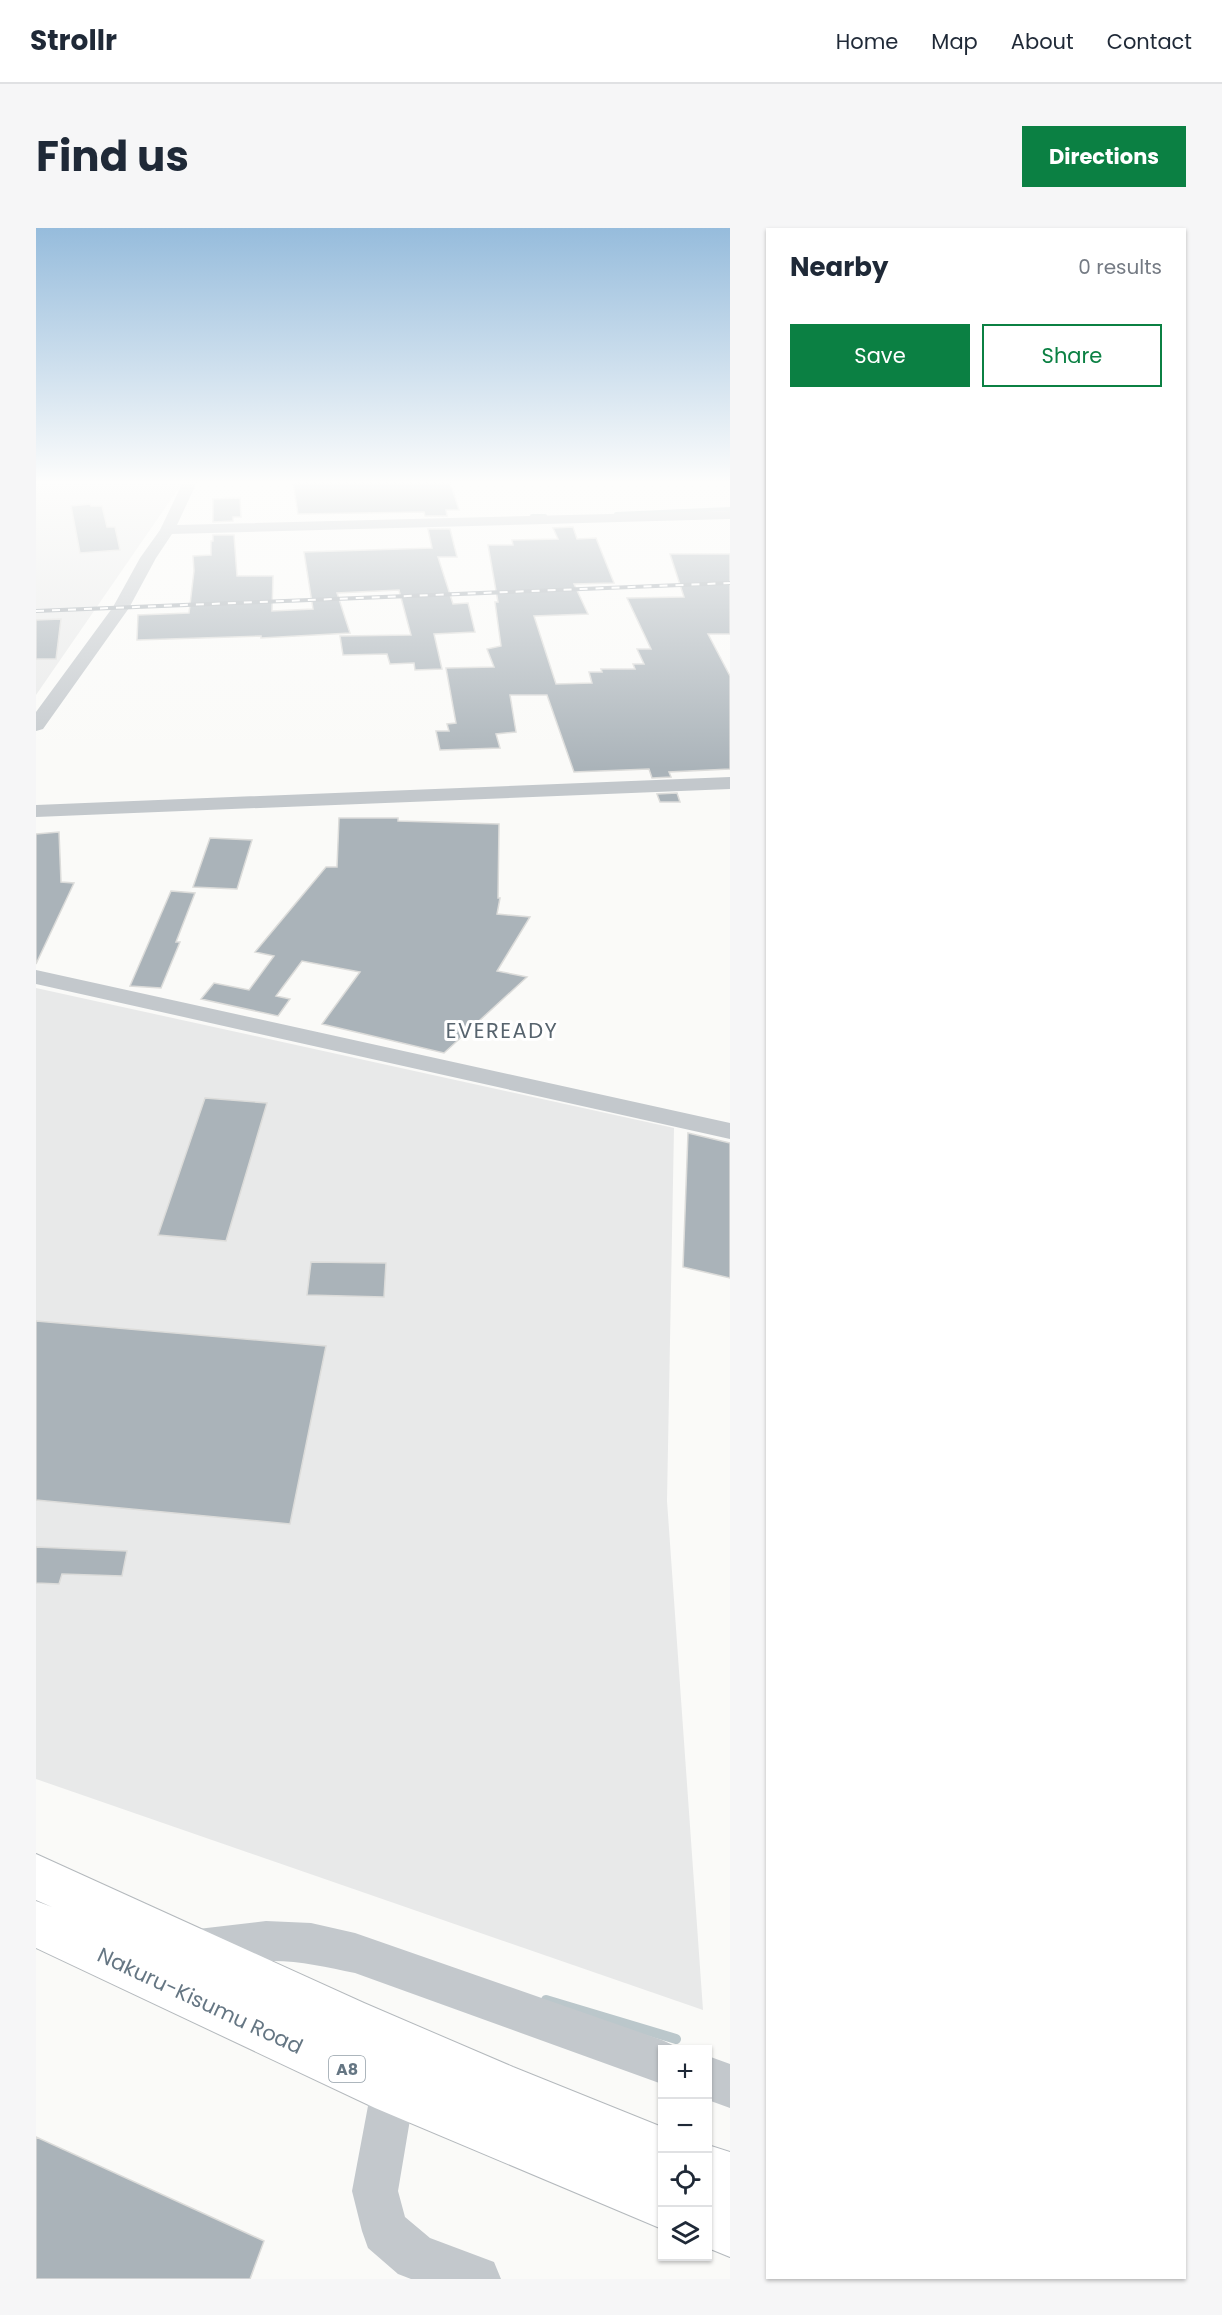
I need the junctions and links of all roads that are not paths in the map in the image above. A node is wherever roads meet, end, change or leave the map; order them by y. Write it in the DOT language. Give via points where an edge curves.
graph roads {
  1 [pos="137,578"];
  2 [pos="36,725"];
  3 [pos="730,783"];
  4 [pos="36,811"];
  5 [pos="36,977"];
  6 [pos="730,1131"];
  7 [pos="36,1876"];
  8 [pos="36,1924"];
  9 [pos="188,1950"];
  10 [pos="658,2060"];
  11 [pos="712,2079"];
  12 [pos="730,2086"];
  13 [pos="393,2090"];
  14 [pos="658,2151"];
  15 [pos="712,2173"];
  16 [pos="730,2180"];
  17 [pos="658,2200"];
  18 [pos="712,2223"];
  19 [pos="730,2230"];
  20 [pos="477,2279"];
  1 -- 2 [label="street" via="121,608"];
  3 -- 4 [label="street"];
  5 -- 6 [label="street"];
  7 -- 9 [label="highway, A8"];
  8 -- 13 [label="highway, Nakuru-Kisumu Road / A8"];
  9 -- 10 [label="street" via="266,1941 311,1943 355,1953"];
  9 -- 14 [label="highway, A8" via="544,2107"];
  11 -- 12 [label="street"];
  13 -- 17 [label="highway, Nakuru-Kisumu Road / A8"];
  13 -- 20 [label="street" via="375,2191 385,2231 415,2257"];
  15 -- 16 [label="highway"];
  18 -- 19 [label="highway"];
}
